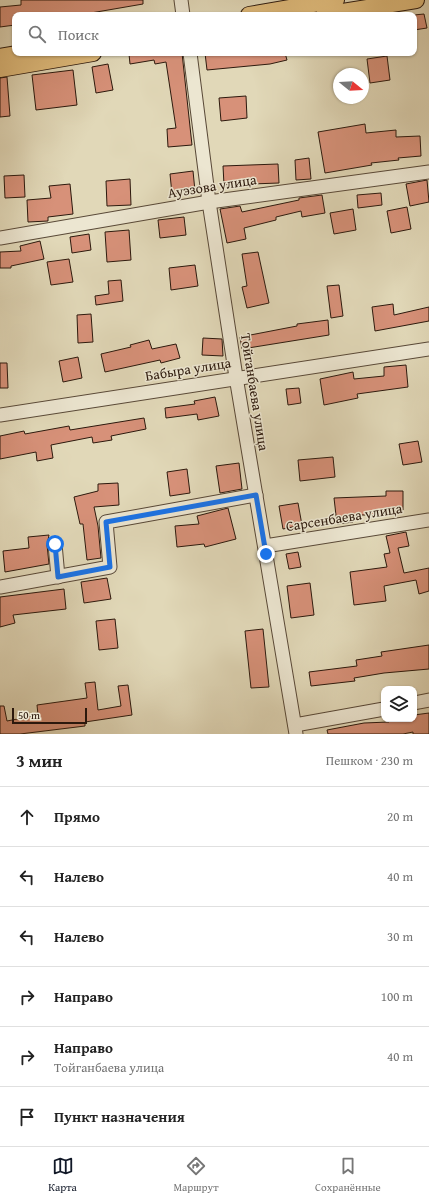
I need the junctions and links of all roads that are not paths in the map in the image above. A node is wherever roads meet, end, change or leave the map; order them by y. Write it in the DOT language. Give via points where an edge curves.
graph roads {
  1 [pos="181,0"];
  2 [pos="336,0"];
  3 [pos="416,0"];
  4 [pos="183,12"];
  5 [pos="266,12"];
  6 [pos="342,12"];
  7 [pos="12,55"];
  8 [pos="76,56"];
  9 [pos="190,56"];
  10 [pos="0,57"];
  11 [pos="0,69"];
  12 [pos="429,172"];
  13 [pos="209,202"];
  14 [pos="0,238"];
  15 [pos="429,349"];
  16 [pos="236,377"];
  17 [pos="0,415"];
  18 [pos="256,495"];
  19 [pos="429,520"];
  20 [pos="55,544"];
  21 [pos="265,546"];
  22 [pos="58,577"];
  23 [pos="0,587"];
  24 [pos="429,700"];
  25 [pos="417,702"];
  26 [pos="381,710"];
  27 [pos="296,730"];
  1 -- 4 [label="street"];
  2 -- 5 [label="main road"];
  3 -- 6 [label="main road"];
  7 -- 10 [label="main road"];
  8 -- 11 [label="main road"];
  9 -- 13 [label="street, Тойганбаева улица"];
  12 -- 13 [label="street, Ауэзова улица"];
  13 -- 14 [label="street, Ауэзова улица"];
  13 -- 16 [label="street, Тойганбаева улица"];
  15 -- 16 [label="street, Бабыра улица"];
  16 -- 17 [label="street, Бабыра улица"];
  16 -- 18 [label="street, Тойганбаева улица"];
  18 -- 21 [label="street, Тойганбаева улица"];
  18 -- 22 [label="street" via="106,522 110,567"];
  19 -- 21 [label="street, Сарсенбаева улица"];
  20 -- 22 [label="street"];
  21 -- 27 [label="street, Тойганбаева улица"];
  22 -- 23 [label="street"];
  24 -- 25 [label="street"];
  26 -- 27 [label="street"];
}
